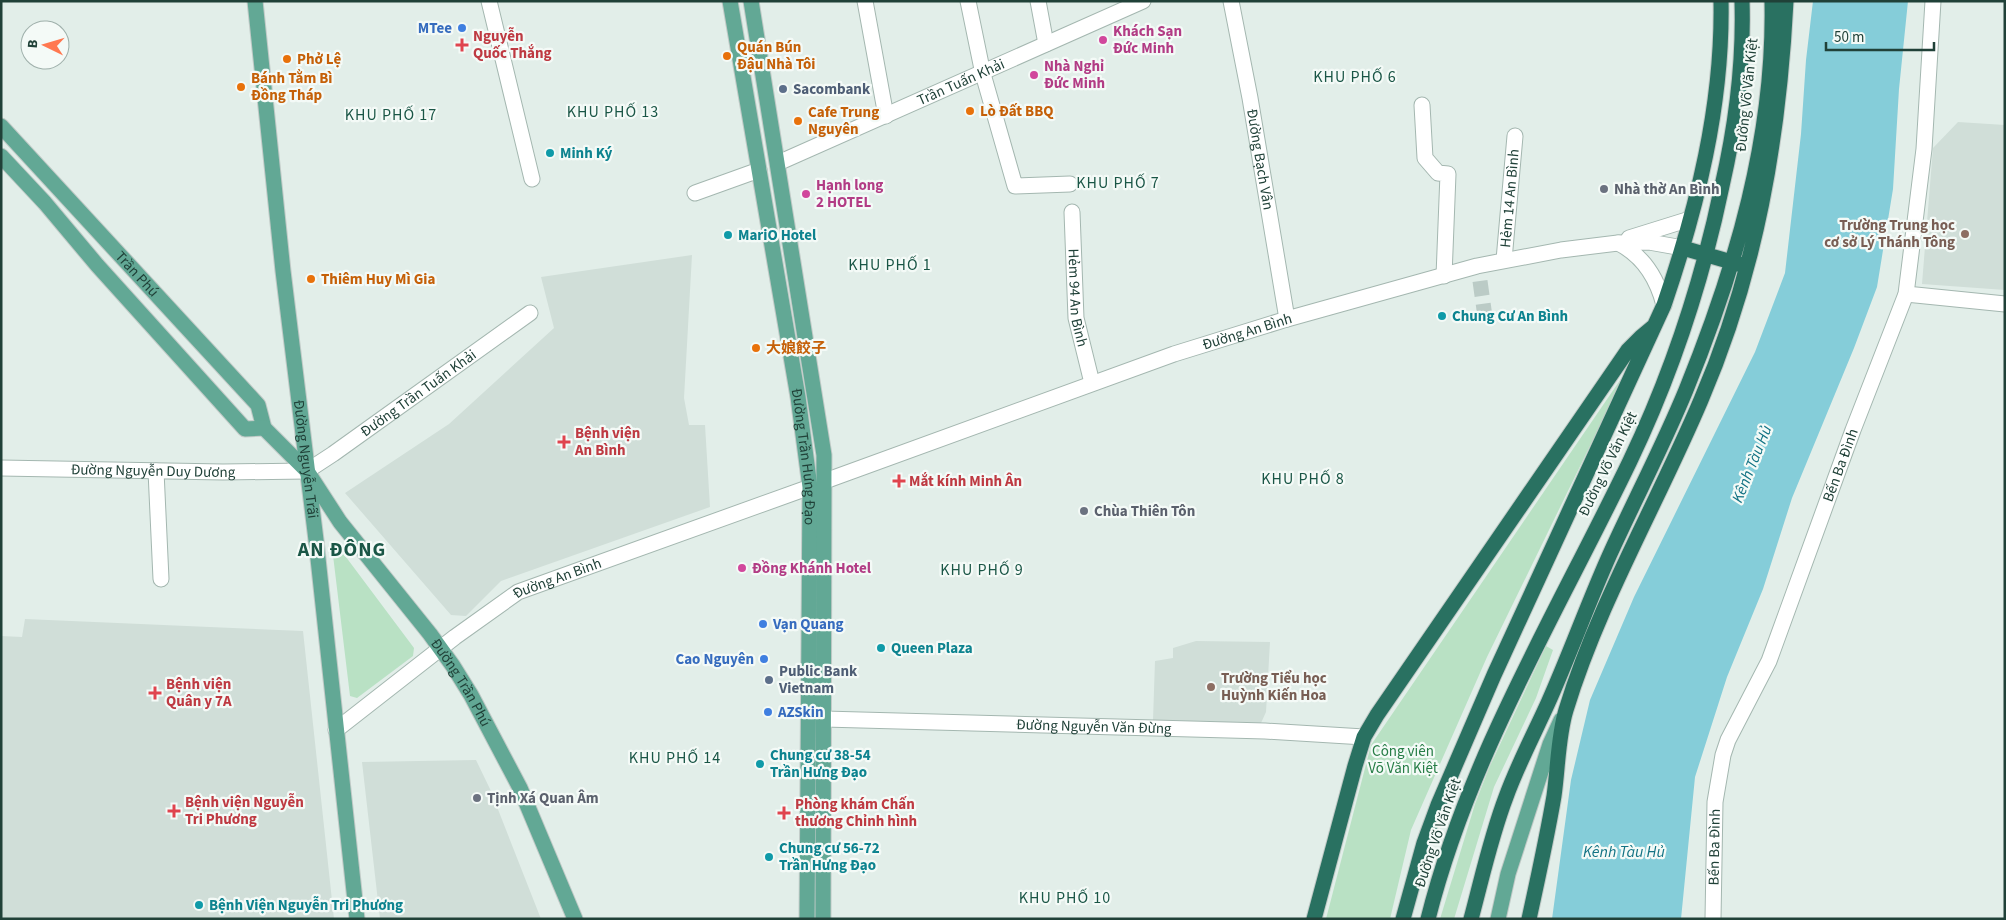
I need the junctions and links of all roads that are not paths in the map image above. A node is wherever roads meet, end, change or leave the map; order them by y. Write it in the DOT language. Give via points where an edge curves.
graph roads {
  1 [pos="255,1"];
  2 [pos="488,1"];
  3 [pos="730,1"];
  4 [pos="751,1"];
  5 [pos="865,1"];
  6 [pos="968,1"];
  7 [pos="1038,1"];
  8 [pos="1143,1"];
  9 [pos="1231,1"];
  10 [pos="1721,1"];
  11 [pos="1742,1"];
  12 [pos="1772,1"];
  13 [pos="1786,1"];
  14 [pos="1933,1"];
  15 [pos="1046,44"];
  16 [pos="983,74"];
  17 [pos="1422,105"];
  18 [pos="886,116"];
  19 [pos="1,126"];
  20 [pos="1515,136"];
  21 [pos="18,143"];
  22 [pos="2,156"];
  23 [pos="778,162"];
  24 [pos="759,170"];
  25 [pos="532,179"];
  26 [pos="1070,184"];
  27 [pos="695,193"];
  28 [pos="1718,206"];
  29 [pos="1072,212"];
  30 [pos="1690,219"];
  31 [pos="1618,243"];
  32 [pos="1683,248"];
  33 [pos="1707,255"];
  34 [pos="1504,260"];
  35 [pos="1732,262"];
  36 [pos="1748,267"];
  37 [pos="1444,276"];
  38 [pos="1906,294"];
  39 [pos="2005,304"];
  40 [pos="1664,305"];
  41 [pos="530,313"];
  42 [pos="1287,319"];
  43 [pos="1656,325"];
  44 [pos="1092,383"];
  45 [pos="264,428"];
  46 [pos="1,468"];
  47 [pos="156,471"];
  48 [pos="306,471"];
  49 [pos="826,481"];
  50 [pos="810,487"];
  51 [pos="1610,555"];
  52 [pos="161,579"];
  53 [pos="1596,628"];
  54 [pos="440,648"];
  55 [pos="1565,712"];
  56 [pos="809,718"];
  57 [pos="824,719"];
  58 [pos="336,730"];
  59 [pos="1364,737"];
  60 [pos="357,919"];
  61 [pos="575,919"];
  62 [pos="807,919"];
  63 [pos="823,919"];
  64 [pos="1314,919"];
  65 [pos="1403,919"];
  66 [pos="1428,919"];
  67 [pos="1471,919"];
  68 [pos="1498,919"];
  69 [pos="1530,919"];
  70 [pos="1714,919"];
  1 -- 48 [label="main road, Đường Nguyễn Trãi"];
  2 -- 25 [label="street"];
  3 -- 24 [label="main road, Đường Trần Hưng Đạo"];
  4 -- 23 [label="main road, Đường Trần Hưng Đạo"];
  5 -- 18 [label="street"];
  6 -- 16 [label="street"];
  7 -- 15 [label="street"];
  8 -- 15 [label="street, Trần Tuấn Khải"];
  9 -- 42 [label="street, Đường Bạch Vân"];
  10 -- 30 [label="highway, Đường Võ Văn Kiệt" via="1721,49 1716,88 1702,174"];
  11 -- 28 [label="highway, Đường Võ Văn Kiệt" via="1742,69"];
  12 -- 35 [label="highway, Đường Võ Văn Kiệt" via="1771,55 1758,158"];
  13 -- 36 [label="highway, Đường Võ Văn Kiệt" via="1778,108 1766,187"];
  14 -- 38 [label="street, Bến Ba Đình" via="1924,149"];
  15 -- 16 [label="street, Trần Tuấn Khải"];
  16 -- 18 [label="street, Trần Tuấn Khải"];
  16 -- 26 [label="street" via="1015,186"];
  17 -- 37 [label="street" via="1425,158 1438,173 1448,174"];
  18 -- 23 [label="street, Trần Tuấn Khải"];
  19 -- 21 [label="main road, Trần Phú"];
  20 -- 34 [label="street, Hẻm 14 An Bình"];
  21 -- 22 [label="main road"];
  21 -- 45 [label="main road, Trần Phú" via="258,405"];
  22 -- 45 [label="main road, Trần Phú" via="245,429"];
  23 -- 24 [label="main road"];
  23 -- 49 [label="main road, Đường Trần Hưng Đạo"];
  24 -- 27 [label="street"];
  24 -- 50 [label="main road, Đường Trần Hưng Đạo"];
  28 -- 30 [label="highway" via="1705,217"];
  28 -- 33 [label="highway, Đường Võ Văn Kiệt"];
  29 -- 44 [label="street, Hẻm 94 An Bình" via="1076,318"];
  30 -- 31 [label="street"];
  30 -- 32 [label="highway, Đường Võ Văn Kiệt"];
  31 -- 32 [label="street, Đường An Bình" via="1649,242"];
  31 -- 34 [label="street, Đường An Bình"];
  31 -- 40 [label="street" via="1633,252 1651,272"];
  32 -- 33 [label="highway"];
  32 -- 40 [label="highway, Đường Võ Văn Kiệt"];
  33 -- 35 [label="highway"];
  33 -- 66 [label="highway, Đường Võ Văn Kiệt" via="1678,347 1653,409 1485,754 1438,878"];
  34 -- 37 [label="street, Đường An Bình"];
  35 -- 36 [label="highway"];
  35 -- 51 [label="highway, Đường Võ Văn Kiệt" via="1686,390"];
  36 -- 53 [label="highway, Đường Võ Văn Kiệt" via="1702,400"];
  37 -- 42 [label="street, Đường An Bình"];
  38 -- 39 [label="street"];
  38 -- 70 [label="street, Bến Ba Đình" via="1852,430 1769,660 1723,755 1715,802"];
  40 -- 43 [label="highway, Đường Võ Văn Kiệt"];
  41 -- 48 [label="street, Đường Trần Tuấn Khải"];
  42 -- 44 [label="street, Đường An Bình"];
  43 -- 59 [label="highway, Đường Võ Văn Kiệt" via="1628,350"];
  43 -- 65 [label="highway, Đường Võ Văn Kiệt" via="1449,779 1424,843"];
  44 -- 49 [label="street, Đường An Bình"];
  45 -- 48 [label="main road, Trần Phú"];
  46 -- 47 [label="street, Đường Nguyễn Duy Dương"];
  47 -- 48 [label="street, Đường Nguyễn Duy Dương"];
  47 -- 52 [label="street"];
  48 -- 54 [label="main road, Đường Trần Phú" via="340,522"];
  48 -- 58 [label="main road, Đường Nguyễn Trãi"];
  49 -- 50 [label="main road"];
  49 -- 57 [label="main road, Đường Trần Hưng Đạo"];
  50 -- 54 [label="street, Đường An Bình" via="518,592"];
  50 -- 56 [label="main road, Đường Trần Hưng Đạo"];
  51 -- 53 [label="highway"];
  51 -- 67 [label="highway, Đường Võ Văn Kiệt" via="1506,797"];
  53 -- 55 [label="highway, Đường Võ Văn Kiệt"];
  54 -- 58 [label="street, Đường An Bình"];
  54 -- 61 [label="main road, Đường Trần Phú" via="471,695 504,756"];
  55 -- 68 [label="main road" via="1550,744 1508,874"];
  55 -- 69 [label="highway, Đường Võ Văn Kiệt" via="1554,795"];
  56 -- 57 [label="main road"];
  56 -- 62 [label="main road, Đường Trần Hưng Đạo"];
  57 -- 59 [label="street, Đường Nguyễn Văn Đừng" via="1265,731"];
  57 -- 63 [label="main road, Đường Trần Hưng Đạo"];
  58 -- 60 [label="main road, Đường Nguyễn Trãi"];
  59 -- 64 [label="highway, Đường Võ Văn Kiệt"];
}
